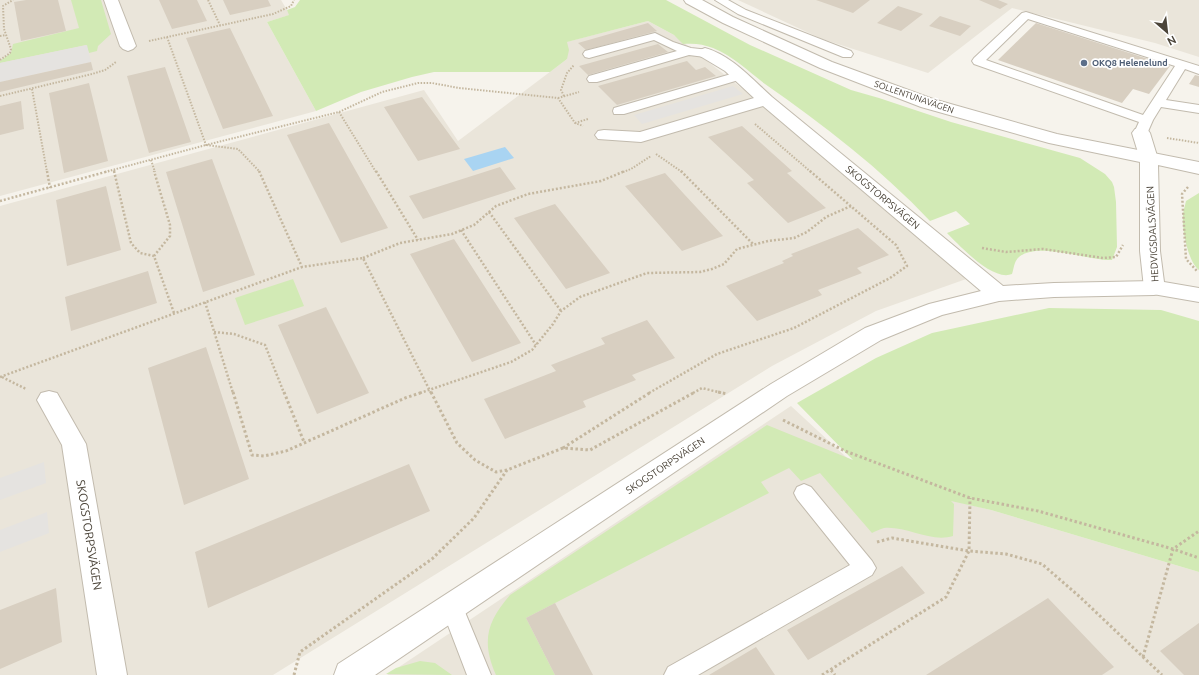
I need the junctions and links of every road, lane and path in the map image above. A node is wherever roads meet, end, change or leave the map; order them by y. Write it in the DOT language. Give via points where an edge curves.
graph roads {
  1 [pos="13,0"];
  2 [pos="111,0"];
  3 [pos="208,0"];
  4 [pos="294,0"];
  5 [pos="691,0"];
  6 [pos="720,0"];
  7 [pos="220,25"];
  8 [pos="6,34"];
  9 [pos="0,36"];
  10 [pos="167,37"];
  11 [pos="128,46"];
  12 [pos="697,52"];
  13 [pos="589,54"];
  14 [pos="847,54"];
  15 [pos="0,60"];
  16 [pos="1182,64"];
  17 [pos="1199,70"];
  18 [pos="738,76"];
  19 [pos="593,80"];
  20 [pos="32,89"];
  21 [pos="0,96"];
  22 [pos="564,96"];
  23 [pos="766,100"];
  24 [pos="1158,102"];
  25 [pos="1199,109"];
  26 [pos="619,111"];
  27 [pos="339,112"];
  28 [pos="752,122"];
  29 [pos="1144,127"];
  30 [pos="604,135"];
  31 [pos="1199,143"];
  32 [pos="206,145"];
  33 [pos="661,150"];
  34 [pos="655,154"];
  35 [pos="1149,159"];
  36 [pos="151,160"];
  37 [pos="1199,168"];
  38 [pos="114,170"];
  39 [pos="1193,185"];
  40 [pos="50,188"];
  41 [pos="0,201"];
  42 [pos="856,205"];
  43 [pos="850,206"];
  44 [pos="489,212"];
  45 [pos="461,230"];
  46 [pos="418,240"];
  47 [pos="753,244"];
  48 [pos="1123,245"];
  49 [pos="976,246"];
  50 [pos="154,256"];
  51 [pos="363,258"];
  52 [pos="302,267"];
  53 [pos="1199,273"];
  54 [pos="1154,288"];
  55 [pos="999,294"];
  56 [pos="1199,295"];
  57 [pos="205,302"];
  58 [pos="561,310"];
  59 [pos="174,313"];
  60 [pos="214,332"];
  61 [pos="536,345"];
  62 [pos="0,377"];
  63 [pos="431,391"];
  64 [pos="734,395"];
  65 [pos="49,400"];
  66 [pos="783,420"];
  67 [pos="304,442"];
  68 [pos="563,448"];
  69 [pos="507,470"];
  70 [pos="804,493"];
  71 [pos="970,498"];
  72 [pos="1199,531"];
  73 [pos="1173,549"];
  74 [pos="850,550"];
  75 [pos="969,551"];
  76 [pos="1199,558"];
  77 [pos="452,607"];
  78 [pos="1143,657"];
  79 [pos="831,670"];
  80 [pos="112,675"];
  81 [pos="294,675"];
  82 [pos="349,675"];
  83 [pos="479,675"];
  84 [pos="676,675"];
  85 [pos="822,675"];
  86 [pos="835,675"];
  87 [pos="1162,675"];
  1 -- 8 [label="path" via="3,6"];
  2 -- 11 [label="street"];
  3 -- 7 [label="path"];
  4 -- 7 [label="path" via="291,6 273,14"];
  5 -- 35 [label="street, SOLLENTUNAVÄGEN" via="826,65 927,103 1055,138"];
  6 -- 14 [label="lane" via="742,12"];
  7 -- 10 [label="path"];
  8 -- 9 [label="path"];
  8 -- 15 [label="path" via="11,49 10,53"];
  10 -- 11 [label="path"];
  10 -- 32 [label="path"];
  11 -- 20 [label="path" via="115,63 105,70"];
  12 -- 13 [label="lane, SKOGSTORPSVÄGEN" via="669,44 655,36"];
  12 -- 18 [label="street, SKOGSTORPSVÄGEN" via="731,68"];
  12 -- 19 [label="lane"];
  13 -- 22 [label="path" via="567,73 561,90"];
  16 -- 17 [label="lane"];
  16 -- 24 [label="lane"];
  16 -- 29 [label="lane" via="1026,15 978,61"];
  18 -- 23 [label="street, SKOGSTORPSVÄGEN"];
  18 -- 26 [label="lane"];
  20 -- 21 [label="path"];
  20 -- 40 [label="path"];
  23 -- 30 [label="street" via="641,137"];
  23 -- 55 [label="street, SKOGSTORPSVÄGEN"];
  24 -- 25 [label="lane"];
  24 -- 29 [label="lane"];
  27 -- 30 [label="path" via="382,92 418,83 432,83 558,98 575,123"];
  27 -- 32 [label="path"];
  27 -- 46 [label="path"];
  28 -- 43 [label="path"];
  29 -- 31 [label="path"];
  29 -- 35 [label="street"];
  32 -- 36 [label="path"];
  32 -- 52 [label="path" via="238,149 259,171"];
  33 -- 34 [label="path"];
  34 -- 44 [label="path" via="631,169 601,181 528,194 496,206"];
  34 -- 47 [label="path" via="678,168"];
  35 -- 37 [label="street, SOLLENTUNAVÄGEN"];
  35 -- 54 [label="street, HEDVIGSDALSVÄGEN" via="1150,251"];
  36 -- 38 [label="path"];
  36 -- 50 [label="path" via="170,225 170,236"];
  38 -- 40 [label="path"];
  38 -- 50 [label="path" via="131,242 140,253"];
  39 -- 53 [label="path" via="1188,186 1182,194 1186,259"];
  40 -- 41 [label="path"];
  42 -- 43 [label="path"];
  43 -- 47 [label="path" via="826,217 807,232 794,238"];
  43 -- 68 [label="path" via="896,245 907,266 890,278 794,328 717,354 661,385"];
  44 -- 45 [label="path" via="474,225"];
  44 -- 58 [label="path"];
  45 -- 46 [label="path"];
  45 -- 61 [label="path"];
  46 -- 51 [label="path" via="400,243"];
  47 -- 58 [label="path" via="737,249 724,264 712,269 700,272 647,273 580,297"];
  48 -- 49 [label="path" via="1116,257 1103,258 1043,249 1006,252"];
  50 -- 59 [label="path"];
  51 -- 52 [label="path"];
  51 -- 63 [label="path"];
  52 -- 57 [label="path"];
  54 -- 55 [label="street, SKOGSTORPSVÄGEN"];
  54 -- 56 [label="street, HEDVIGSDALSVÄGEN"];
  55 -- 77 [label="street, SKOGSTORPSVÄGEN" via="936,309 873,334 779,390"];
  57 -- 59 [label="path"];
  57 -- 60 [label="path"];
  58 -- 61 [label="path"];
  59 -- 62 [label="path"];
  60 -- 67 [label="path" via="234,334 265,345"];
  60 -- 67 [label="path" via="252,455 264,456 286,451"];
  61 -- 63 [label="path" via="511,362"];
  63 -- 67 [label="path" via="405,398"];
  63 -- 69 [label="path" via="457,443 475,460 496,472"];
  64 -- 68 [label="path" via="702,388 590,450"];
  65 -- 80 [label="street, SKOGSTORPSVÄGEN" via="74,444"];
  66 -- 71 [label="path" via="845,451"];
  68 -- 69 [label="path"];
  69 -- 81 [label="path" via="474,518 432,560 300,652"];
  70 -- 74 [label="lane"];
  71 -- 73 [label="path" via="1038,511"];
  71 -- 75 [label="path"];
  72 -- 73 [label="path"];
  73 -- 76 [label="path"];
  73 -- 78 [label="path"];
  74 -- 75 [label="path" via="892,538"];
  74 -- 84 [label="lane" via="865,568"];
  75 -- 78 [label="path" via="1006,554 1042,564"];
  75 -- 79 [label="path" via="946,598"];
  77 -- 82 [label="street, SKOGSTORPSVÄGEN"];
  77 -- 83 [label="lane"];
  78 -- 87 [label="path"];
  79 -- 85 [label="path"];
  79 -- 86 [label="path"];
}
